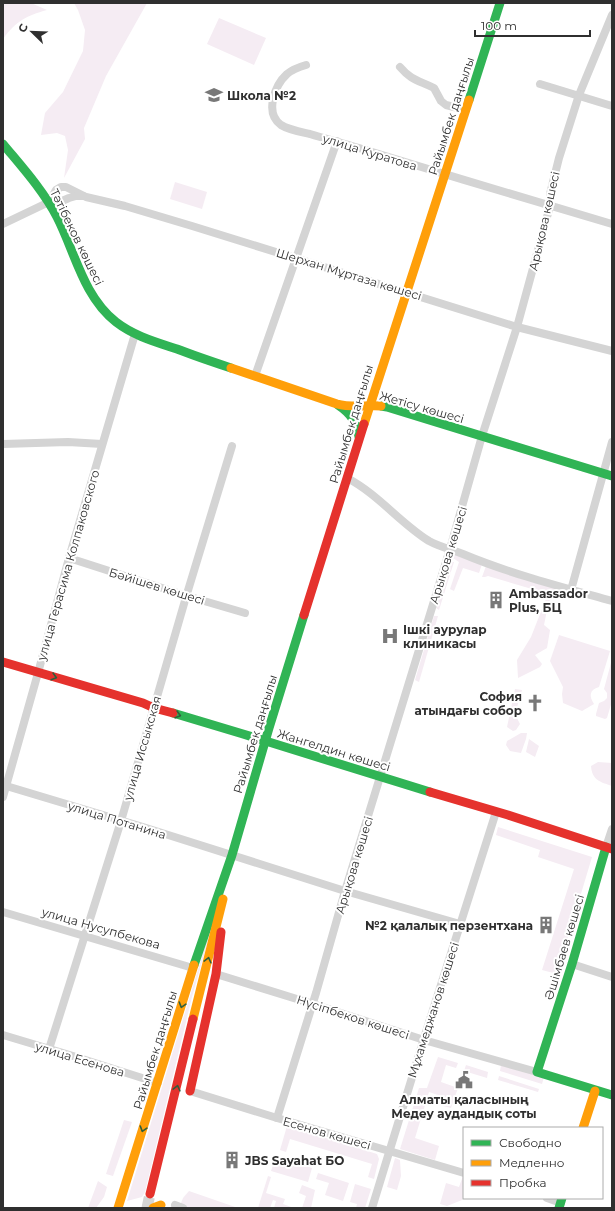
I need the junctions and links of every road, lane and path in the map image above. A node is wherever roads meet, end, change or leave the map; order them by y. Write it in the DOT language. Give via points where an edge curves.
graph roads {
  1 [pos="500,3"];
  2 [pos="612,15"];
  3 [pos="306,65"];
  4 [pos="400,67"];
  5 [pos="540,84"];
  6 [pos="579,95"];
  7 [pos="612,106"];
  8 [pos="466,110"];
  9 [pos="337,141"];
  10 [pos="3,144"];
  11 [pos="445,175"];
  12 [pos="86,196"];
  13 [pos="49,202"];
  14 [pos="550,206"];
  15 [pos="3,224"];
  16 [pos="612,224"];
  17 [pos="296,258"];
  18 [pos="406,292"];
  19 [pos="518,327"];
  20 [pos="136,334"];
  21 [pos="612,351"];
  22 [pos="255,376"];
  23 [pos="337,404"];
  24 [pos="370,405"];
  25 [pos="482,436"];
  26 [pos="360,438"];
  27 [pos="612,442"];
  28 [pos="3,444"];
  29 [pos="102,444"];
  30 [pos="232,446"];
  31 [pos="608,474"];
  32 [pos="347,478"];
  33 [pos="450,549"];
  34 [pos="69,558"];
  35 [pos="571,590"];
  36 [pos="187,596"];
  37 [pos="612,601"];
  38 [pos="245,613"];
  39 [pos="3,662"];
  40 [pos="38,673"];
  41 [pos="154,708"];
  42 [pos="265,741"];
  43 [pos="380,777"];
  44 [pos="4,786"];
  45 [pos="3,797"];
  46 [pos="496,812"];
  47 [pos="121,821"];
  48 [pos="612,829"];
  49 [pos="609,848"];
  50 [pos="232,855"];
  51 [pos="226,886"];
  52 [pos="345,891"];
  53 [pos="3,912"];
  54 [pos="460,924"];
  55 [pos="85,937"];
  56 [pos="572,964"];
  57 [pos="193,968"];
  58 [pos="216,974"];
  59 [pos="612,976"];
  60 [pos="313,1004"];
  61 [pos="3,1035"];
  62 [pos="424,1040"];
  63 [pos="49,1049"];
  64 [pos="537,1072"];
  65 [pos="158,1083"];
  66 [pos="190,1091"];
  67 [pos="595,1091"];
  68 [pos="612,1095"];
  69 [pos="277,1118"];
  70 [pos="584,1127"];
  71 [pos="389,1151"];
  72 [pos="463,1173"];
  73 [pos="150,1194"];
  74 [pos="550,1199"];
  75 [pos="560,1203"];
  76 [pos="118,1208"];
  77 [pos="372,1208"];
  1 -- 8 [label="main road, Райымбек даңғылы"];
  2 -- 6 [label="street, Арықова көшесі"];
  3 -- 9 [label="street, улица Куратова" via="295,68 278,86 272,106 274,118 295,130"];
  4 -- 8 [label="street" via="411,78 434,88 440,101 446,105"];
  5 -- 6 [label="street"];
  6 -- 7 [label="street"];
  6 -- 14 [label="street, Арықова көшесі" via="550,194"];
  8 -- 11 [label="main road, Райымбек даңғылы"];
  9 -- 11 [label="street, улица Куратова"];
  9 -- 17 [label="street"];
  10 -- 13 [label="main road, Тәтібеков көшесі"];
  11 -- 14 [label="street, улица Куратова"];
  11 -- 18 [label="main road, Райымбек даңғылы"];
  12 -- 13 [label="street"];
  12 -- 13 [label="street, Шерхан Мұртаза көшесі" via="61,187 56,190"];
  12 -- 17 [label="street, Шерхан Мұртаза көшесі"];
  13 -- 15 [label="street"];
  13 -- 20 [label="main road, Тәтібеков көшесі" via="91,293 113,320"];
  14 -- 16 [label="street, улица Куратова"];
  14 -- 19 [label="street, Арықова көшесі"];
  17 -- 18 [label="street, Шерхан Мұртаза көшесі"];
  17 -- 22 [label="street"];
  18 -- 19 [label="street, Шерхан Мұртаза көшесі"];
  18 -- 24 [label="main road, Райымбек даңғылы"];
  19 -- 21 [label="street, Шерхан Мұртаза көшесі"];
  19 -- 25 [label="street, Арықова көшесі"];
  20 -- 22 [label="main road, Жетісу көшесі"];
  20 -- 29 [label="street, улица Герасима Колпаковского"];
  22 -- 23 [label="main road, Жетісу көшесі"];
  23 -- 24 [label="main road, Жетісу көшесі"];
  23 -- 26 [label="main road" via="356,422"];
  24 -- 25 [label="main road, Жетісу көшесі" via="387,407"];
  24 -- 26 [label="main road, Райымбек даңғылы"];
  25 -- 31 [label="main road, Жетісу көшесі"];
  25 -- 33 [label="street, Арықова көшесі"];
  26 -- 32 [label="main road, Райымбек даңғылы"];
  27 -- 31 [label="street"];
  28 -- 29 [label="street"];
  29 -- 34 [label="street, улица Герасима Колпаковского"];
  30 -- 36 [label="street, улица Иссыкская"];
  31 -- 35 [label="street"];
  32 -- 33 [label="street" via="358,483 430,541"];
  32 -- 42 [label="main road, Райымбек даңғылы"];
  33 -- 35 [label="street" via="492,566"];
  33 -- 43 [label="street, Арықова көшесі"];
  34 -- 36 [label="street, Бәйішев көшесі"];
  34 -- 40 [label="street, улица Герасима Колпаковского"];
  35 -- 37 [label="street"];
  36 -- 38 [label="street, Бәйішев көшесі"];
  36 -- 41 [label="street, улица Иссыкская"];
  39 -- 40 [label="main road, Жангелдин көшесі"];
  40 -- 41 [label="main road, Жангелдин көшесі, one-way"];
  40 -- 44 [label="street, улица Герасима Колпаковского"];
  41 -- 42 [label="main road, Жангелдин көшесі, one-way"];
  41 -- 47 [label="street, улица Иссыкская"];
  42 -- 43 [label="main road, Жангелдин көшесі"];
  42 -- 50 [label="main road, Райымбек даңғылы"];
  43 -- 46 [label="main road, Жангелдин көшесі"];
  43 -- 52 [label="street, Арықова көшесі"];
  44 -- 45 [label="street, улица Герасима Колпаковского"];
  44 -- 47 [label="street, улица Потанина"];
  46 -- 49 [label="main road, Жангелдин көшесі"];
  46 -- 54 [label="street, Мұхамеджанов көшесі"];
  47 -- 50 [label="street, улица Потанина"];
  47 -- 55 [label="street, улица Иссыкская"];
  48 -- 49 [label="street, Әшімбаев көшесі"];
  49 -- 56 [label="main road, Әшімбаев көшесі"];
  50 -- 51 [label="main road, Райымбек даңғылы"];
  50 -- 52 [label="street, улица Потанина"];
  50 -- 57 [label="main road, Райымбек даңғылы"];
  51 -- 58 [label="main road, Райымбек даңғылы"];
  73 -- 51 [label="main road, Райымбек даңғылы, one-way"];
  52 -- 54 [label="street, улица Потанина"];
  52 -- 60 [label="street, Арықова көшесі"];
  53 -- 55 [label="street, улица Нусупбекова"];
  54 -- 62 [label="street, Мұхамеджанов көшесі"];
  55 -- 57 [label="street, улица Нусупбекова"];
  55 -- 63 [label="street, улица Иссыкская"];
  56 -- 59 [label="street"];
  56 -- 64 [label="main road, Әшімбаев көшесі"];
  57 -- 65 [label="main road, Райымбек даңғылы, one-way"];
  58 -- 60 [label="street, Нүсіпбеков көшесі"];
  58 -- 66 [label="main road, Райымбек даңғылы"];
  60 -- 62 [label="street, Нүсіпбеков көшесі"];
  60 -- 69 [label="street, Арықова көшесі"];
  61 -- 63 [label="street, улица Есенова"];
  62 -- 64 [label="street, Нүсіпбеков көшесі"];
  62 -- 71 [label="street, Мұхамеджанов көшесі"];
  63 -- 65 [label="street, улица Есенова"];
  64 -- 67 [label="main road"];
  65 -- 76 [label="main road, Райымбек даңғылы, one-way"];
  66 -- 69 [label="street, Есенов көшесі"];
  67 -- 68 [label="main road"];
  67 -- 70 [label="main road"];
  69 -- 71 [label="street, Есенов көшесі"];
  71 -- 72 [label="street, Есенов көшесі"];
  71 -- 77 [label="street, Мұхамеджанов көшесі"];
  74 -- 75 [label="street"];
}
